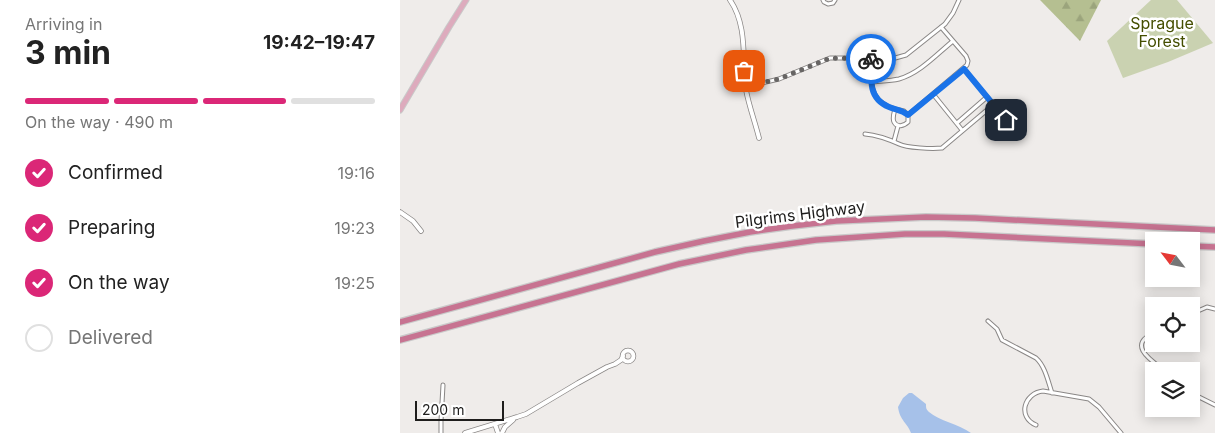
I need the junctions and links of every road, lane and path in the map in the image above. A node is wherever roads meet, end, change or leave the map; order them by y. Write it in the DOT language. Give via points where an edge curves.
graph roads {
  1 [pos="466,0"];
  2 [pos="730,0"];
  3 [pos="823,0"];
  4 [pos="835,0"];
  5 [pos="959,0"];
  6 [pos="941,27"];
  7 [pos="953,41"];
  8 [pos="873,59"];
  9 [pos="964,69"];
  10 [pos="871,82"];
  11 [pos="745,84"];
  12 [pos="933,93"];
  13 [pos="987,97"];
  14 [pos="993,105"];
  15 [pos="895,109"];
  16 [pos="400,110"];
  17 [pos="908,115"];
  18 [pos="1006,120"];
  19 [pos="956,123"];
  20 [pos="898,126"];
  21 [pos="962,130"];
  22 [pos="865,134"];
  23 [pos="760,138"];
  24 [pos="894,141"];
  25 [pos="400,212"];
  26 [pos="1215,230"];
  27 [pos="421,231"];
  28 [pos="1145,244"];
  29 [pos="1200,246"];
  30 [pos="1215,247"];
  31 [pos="1215,308"];
  32 [pos="1200,310"];
  33 [pos="988,321"];
  34 [pos="400,322"];
  35 [pos="1145,338"];
  36 [pos="400,340"];
  37 [pos="623,356"];
  38 [pos="627,362"];
  39 [pos="1153,362"];
  40 [pos="615,364"];
  41 [pos="443,385"];
  42 [pos="1052,393"];
  43 [pos="1200,398"];
  44 [pos="1215,405"];
  45 [pos="517,417"];
  46 [pos="495,424"];
  47 [pos="1036,425"];
  48 [pos="441,433"];
  49 [pos="465,433"];
  50 [pos="500,433"];
  51 [pos="1121,433"];
  1 -- 16 [label="main road"];
  2 -- 11 [label="street" via="740,22"];
  3 -- 4 [label="street" via="828,4"];
  5 -- 6 [label="street"];
  6 -- 7 [label="street"];
  6 -- 8 [label="street" via="906,55 888,60"];
  7 -- 9 [label="street" via="968,61"];
  7 -- 10 [label="street" via="908,76"];
  8 -- 10 [label="street"];
  8 -- 11 [label="street" via="830,58 779,79"];
  9 -- 12 [label="street"];
  9 -- 13 [label="street"];
  10 -- 15 [label="street" via="876,98"];
  11 -- 23 [label="street"];
  12 -- 17 [label="street"];
  12 -- 19 [label="street"];
  13 -- 14 [label="street"];
  13 -- 19 [label="street"];
  14 -- 18 [label="street"];
  14 -- 21 [label="street"];
  15 -- 17 [label="street"];
  15 -- 20 [label="street" via="893,116"];
  17 -- 20 [label="street" via="908,122"];
  19 -- 21 [label="street"];
  20 -- 24 [label="street"];
  21 -- 24 [label="street" via="942,148"];
  22 -- 24 [label="street"];
  25 -- 27 [label="street"];
  26 -- 34 [label="highway, Pilgrims Highway" via="975,218 836,221 750,232 655,252"];
  28 -- 36 [label="highway, Pilgrims Highway" via="944,234 816,240 687,262"];
  29 -- 30 [label="highway"];
  31 -- 32 [label="street"];
  33 -- 42 [label="street" via="1002,340 1040,362"];
  35 -- 39 [label="street" via="1142,350"];
  37 -- 38 [label="street"];
  37 -- 38 [label="street" via="628,351 633,354 632,360"];
  37 -- 40 [label="street"];
  38 -- 40 [label="street"];
  40 -- 45 [label="street"];
  41 -- 48 [label="street"];
  42 -- 47 [label="street" via="1039,392 1031,396 1024,408 1030,422"];
  42 -- 51 [label="street" via="1091,400"];
  43 -- 44 [label="street"];
  45 -- 46 [label="street"];
  45 -- 50 [label="street"];
  46 -- 49 [label="street"];
  46 -- 50 [label="street"];
}
